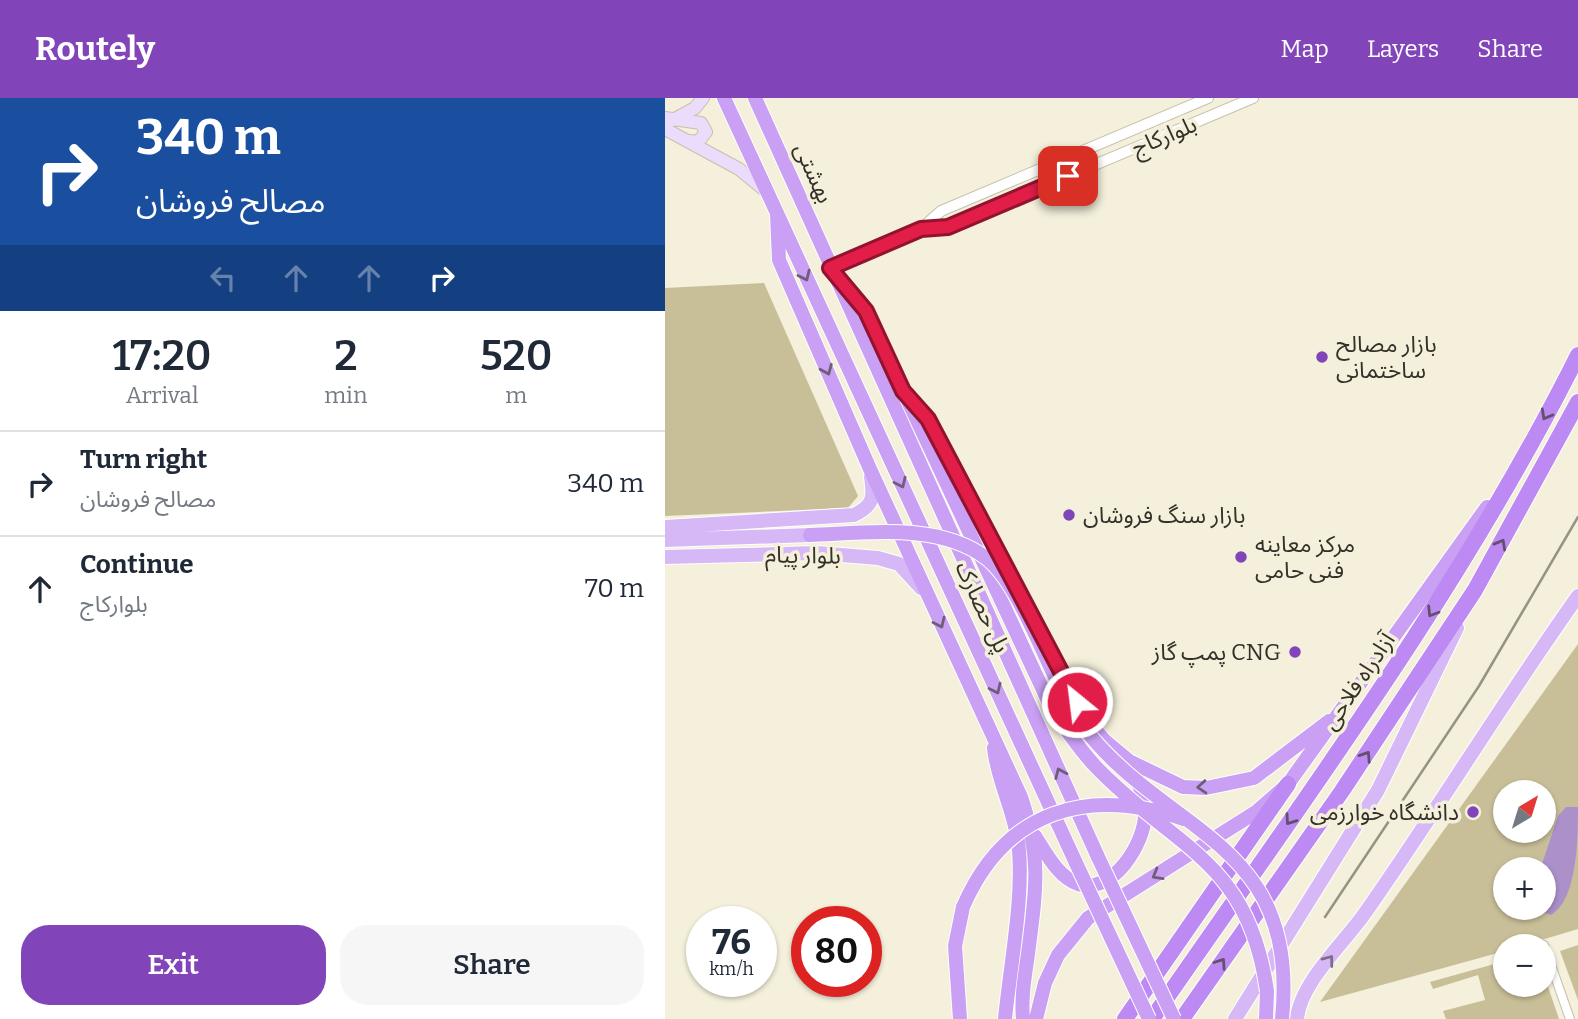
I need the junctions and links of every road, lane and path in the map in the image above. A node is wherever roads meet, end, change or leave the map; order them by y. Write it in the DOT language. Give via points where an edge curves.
graph roads {
  1 [pos="703,98"];
  2 [pos="724,98"];
  3 [pos="755,98"];
  4 [pos="1208,98"];
  5 [pos="1253,98"];
  6 [pos="667,123"];
  7 [pos="686,140"];
  8 [pos="766,191"];
  9 [pos="777,214"];
  10 [pos="921,229"];
  11 [pos="830,268"];
  12 [pos="1578,355"];
  13 [pos="903,391"];
  14 [pos="1578,402"];
  15 [pos="1520,460"];
  16 [pos="870,469"];
  17 [pos="854,515"];
  18 [pos="819,517"];
  19 [pos="665,527"];
  20 [pos="810,535"];
  21 [pos="665,540"];
  22 [pos="817,552"];
  23 [pos="861,556"];
  24 [pos="665,557"];
  25 [pos="1475,590"];
  26 [pos="927,594"];
  27 [pos="1578,596"];
  28 [pos="1345,710"];
  29 [pos="993,736"];
  30 [pos="1129,761"];
  31 [pos="1288,784"];
  32 [pos="1195,823"];
  33 [pos="1034,835"];
  34 [pos="1556,979"];
  35 [pos="960,1019"];
  36 [pos="1005,1019"];
  37 [pos="1023,1019"];
  38 [pos="1036,1019"];
  39 [pos="1125,1019"];
  40 [pos="1150,1019"];
  41 [pos="1174,1019"];
  42 [pos="1182,1019"];
  43 [pos="1235,1019"];
  44 [pos="1266,1019"];
  45 [pos="1282,1019"];
  46 [pos="1297,1019"];
  47 [pos="1570,1019"];
  1 -- 6 [label="main road" via="695,108"];
  2 -- 8 [label="highway"];
  3 -- 11 [label="highway, بهشتی"];
  4 -- 10 [label="street" via="941,211"];
  5 -- 10 [label="street, بلوارکاج" via="948,227"];
  6 -- 7 [label="main road"];
  6 -- 7 [label="main road" via="698,122 703,126 701,141"];
  7 -- 8 [label="main road" via="739,169"];
  8 -- 9 [label="highway"];
  9 -- 16 [label="highway, one-way" via="779,260"];
  9 -- 40 [label="highway, پل حصارک, one-way, bridge"];
  10 -- 11 [label="street"];
  11 -- 13 [label="highway" via="866,311"];
  41 -- 11 [label="highway, پل حصارک, one-way, bridge"];
  12 -- 15 [label="highway, آزادراه فلاحی, one-way"];
  13 -- 30 [label="highway" via="928,419 1087,720"];
  13 -- 44 [label="highway, bridge" via="1051,707 1097,767 1199,854 1229,886 1255,934 1267,991"];
  25 -- 14 [label="highway, آزادراه فلاحی, one-way"];
  15 -- 28 [label="highway"];
  15 -- 40 [label="highway, آزادراه فلاحی, one-way" via="1404,657"];
  16 -- 17 [label="main road, بلوار پیام" via="874,497 871,505"];
  16 -- 26 [label="highway"];
  17 -- 18 [label="main road, بلوار پیام"];
  17 -- 23 [label="main road" via="846,537"];
  18 -- 19 [label="main road, بلوار پیام"];
  18 -- 22 [label="main road" via="829,524 832,536 827,547"];
  20 -- 21 [label="main road"];
  20 -- 32 [label="highway, bridge" via="906,534 949,541 987,559 1005,579 1081,723 1109,755"];
  22 -- 23 [label="main road, بلوار پیام"];
  22 -- 24 [label="main road, بلوار پیام"];
  23 -- 26 [label="main road, بلوار پیام" via="899,564"];
  42 -- 25 [label="highway, آزادراه فلاحی, one-way" via="1342,791"];
  25 -- 43 [label="main road" via="1378,790"];
  26 -- 29 [label="highway, one-way"];
  46 -- 27 [label="main road, one-way" via="1302,998 1364,914"];
  28 -- 30 [label="highway, one-way" via="1254,778 1183,788"];
  28 -- 31 [label="highway"];
  29 -- 33 [label="highway"];
  29 -- 36 [label="highway" via="996,765 1012,808 1020,865"];
  30 -- 33 [label="highway" via="1146,814 1134,850 1113,876 1079,884 1055,866"];
  31 -- 38 [label="highway, one-way" via="1256,812 1088,918 1058,955"];
  31 -- 39 [label="highway"];
  32 -- 35 [label="highway, bridge" via="1126,806 1088,806 1043,817 1018,831 978,876 963,907 955,946"];
  32 -- 45 [label="highway, bridge" via="1235,859 1264,900 1284,972"];
  33 -- 37 [label="highway" via="1035,898"];
  34 -- 47 [label="street"];
}
